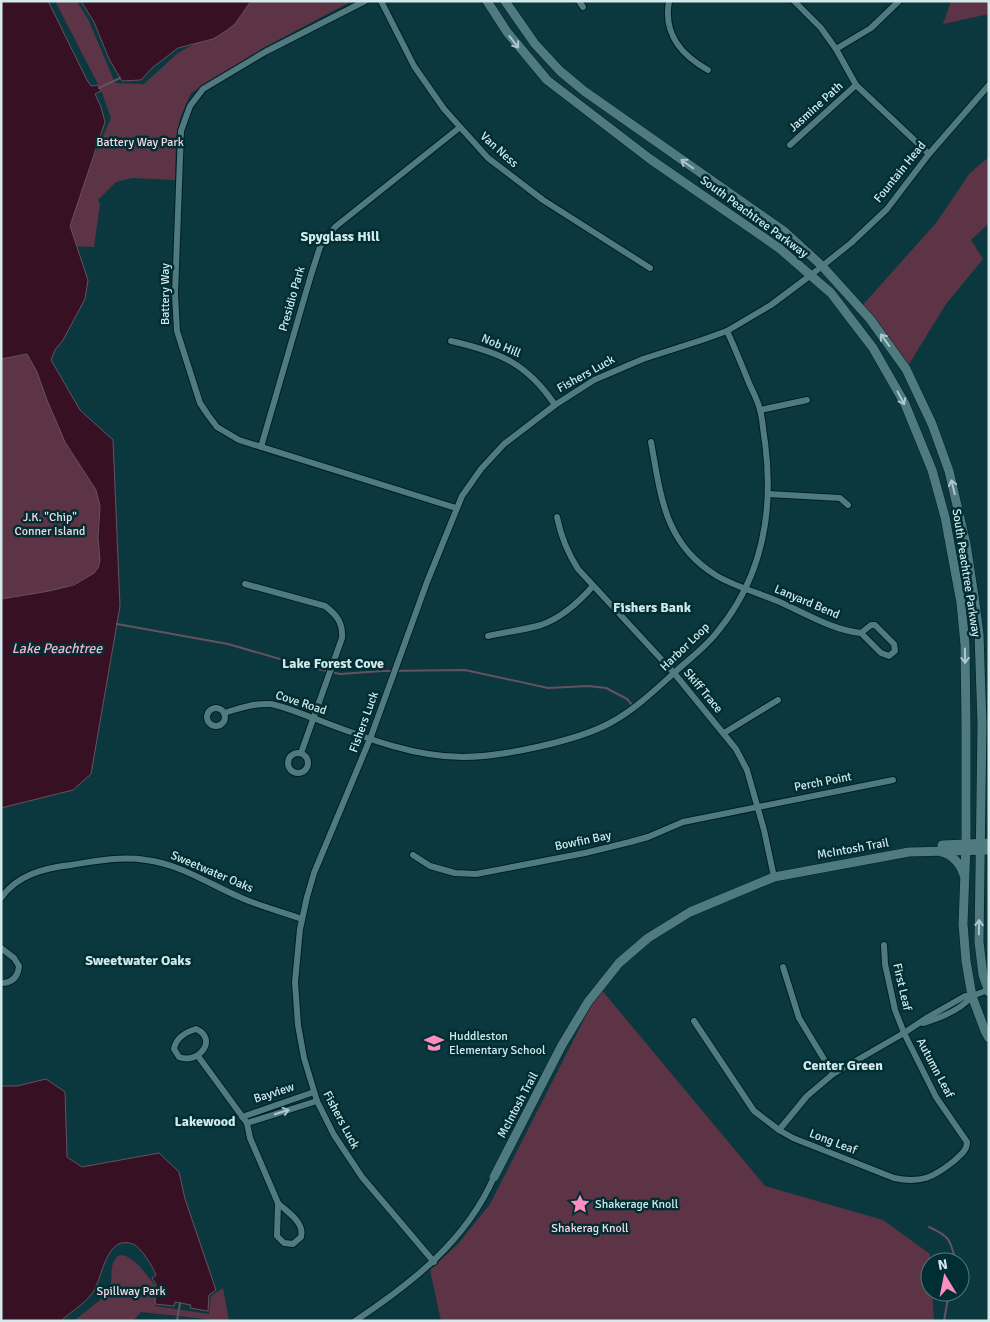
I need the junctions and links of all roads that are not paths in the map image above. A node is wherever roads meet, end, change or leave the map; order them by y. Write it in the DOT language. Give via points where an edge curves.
graph roads {
  1 [pos="364,1"];
  2 [pos="381,1"];
  3 [pos="487,1"];
  4 [pos="505,1"];
  5 [pos="669,1"];
  6 [pos="794,1"];
  7 [pos="898,1"];
  8 [pos="836,49"];
  9 [pos="708,70"];
  10 [pos="856,85"];
  11 [pos="989,85"];
  12 [pos="459,128"];
  13 [pos="790,145"];
  14 [pos="929,154"];
  15 [pos="822,266"];
  16 [pos="650,268"];
  17 [pos="811,275"];
  18 [pos="726,331"];
  19 [pos="451,341"];
  20 [pos="807,400"];
  21 [pos="556,405"];
  22 [pos="760,410"];
  23 [pos="650,442"];
  24 [pos="261,447"];
  25 [pos="768,494"];
  26 [pos="848,506"];
  27 [pos="456,508"];
  28 [pos="557,517"];
  29 [pos="245,584"];
  30 [pos="593,586"];
  31 [pos="744,589"];
  32 [pos="861,633"];
  33 [pos="488,636"];
  34 [pos="674,673"];
  35 [pos="778,700"];
  36 [pos="224,713"];
  37 [pos="313,718"];
  38 [pos="724,733"];
  39 [pos="370,739"];
  40 [pos="301,753"];
  41 [pos="893,780"];
  42 [pos="758,807"];
  43 [pos="982,819"];
  44 [pos="966,824"];
  45 [pos="989,832"];
  46 [pos="985,846"];
  47 [pos="966,847"];
  48 [pos="936,848"];
  49 [pos="413,855"];
  50 [pos="989,858"];
  51 [pos="981,868"];
  52 [pos="774,877"];
  53 [pos="965,877"];
  54 [pos="1,898"];
  55 [pos="302,919"];
  56 [pos="884,945"];
  57 [pos="1,948"];
  58 [pos="783,967"];
  59 [pos="1,983"];
  60 [pos="988,991"];
  61 [pos="972,996"];
  62 [pos="694,1020"];
  63 [pos="904,1034"];
  64 [pos="989,1038"];
  65 [pos="198,1056"];
  66 [pos="833,1074"];
  67 [pos="314,1092"];
  68 [pos="317,1101"];
  69 [pos="948,1113"];
  70 [pos="244,1120"];
  71 [pos="779,1130"];
  72 [pos="494,1177"];
  73 [pos="278,1203"];
  74 [pos="434,1262"];
  75 [pos="355,1321"];
  1 -- 24 [label="street, Battery Way" via="265,52 203,89 190,106 182,126 175,294 178,338 200,403 208,415 227,434"];
  2 -- 12 [label="street, Van Ness" via="414,66"];
  3 -- 17 [label="main road, South Peachtree Parkway, one-way" via="507,32 546,80 650,159 779,248"];
  15 -- 4 [label="main road, South Peachtree Parkway, one-way" via="785,232 560,71 535,44"];
  5 -- 9 [label="street" via="668,21 677,46"];
  6 -- 8 [label="street" via="821,28"];
  7 -- 8 [label="street" via="871,28"];
  8 -- 10 [label="street"];
  10 -- 13 [label="street, Jasmine Path"];
  10 -- 14 [label="street"];
  11 -- 14 [label="street, Fountain Head"];
  12 -- 16 [label="street, Van Ness" via="488,158 542,200"];
  12 -- 24 [label="street, Presidio Park" via="326,237 310,275"];
  14 -- 15 [label="street, Fountain Head" via="887,209"];
  15 -- 17 [label="street, Fishers Luck"];
  43 -- 15 [label="main road, South Peachtree Parkway, one-way" via="979,634 966,544 949,471 932,424 906,369 870,319"];
  17 -- 18 [label="street, Fishers Luck" via="771,305"];
  17 -- 44 [label="main road, South Peachtree Parkway, one-way" via="831,293 884,366 905,404 932,470 945,517 965,645"];
  18 -- 21 [label="street, Fishers Luck" via="621,367"];
  18 -- 22 [label="street, Harbor Loop"];
  19 -- 21 [label="street, Nob Hill" via="517,364 544,387"];
  20 -- 22 [label="street"];
  21 -- 27 [label="street, Fishers Luck" via="504,444 481,469"];
  22 -- 25 [label="street, Harbor Loop"];
  23 -- 31 [label="street, Lanyard Bend" via="663,507 675,534 698,563"];
  24 -- 27 [label="street, Battery Way"];
  25 -- 26 [label="street" via="840,498"];
  25 -- 31 [label="street, Harbor Loop" via="760,551"];
  27 -- 39 [label="street, Fishers Luck"];
  28 -- 30 [label="street, Skiff Trace" via="568,554"];
  29 -- 37 [label="street" via="325,606 340,622 342,638"];
  30 -- 33 [label="street" via="570,608 542,624"];
  30 -- 34 [label="street, Skiff Trace"];
  31 -- 32 [label="street, Lanyard Bend"];
  31 -- 34 [label="street, Harbor Loop" via="718,632"];
  32 -- 32 [label="street, Lanyard Bend" via="867,627 875,626 894,644 896,651 889,656 881,654"];
  34 -- 38 [label="street, Skiff Trace"];
  34 -- 39 [label="street, Harbor Loop" via="609,724 542,745 481,756 432,755"];
  35 -- 38 [label="street"];
  36 -- 37 [label="street, Cove Road" via="271,704"];
  37 -- 39 [label="street, Cove Road"];
  37 -- 40 [label="street"];
  38 -- 42 [label="street, Skiff Trace" via="747,770"];
  39 -- 55 [label="street, Fishers Luck" via="314,873"];
  41 -- 42 [label="street, Perch Point"];
  42 -- 49 [label="street, Bowfin Bay" via="683,822 648,837 608,848 476,874 455,873 430,866"];
  42 -- 52 [label="street, Skiff Trace"];
  43 -- 45 [label="main road"];
  43 -- 46 [label="main road, South Peachtree Parkway"];
  44 -- 47 [label="main road, South Peachtree Parkway"];
  44 -- 48 [label="main road" via="954,840"];
  46 -- 47 [label="main road, McIntosh Trail"];
  46 -- 51 [label="main road, South Peachtree Parkway"];
  47 -- 48 [label="main road, McIntosh Trail"];
  47 -- 53 [label="main road, South Peachtree Parkway"];
  48 -- 52 [label="main road, McIntosh Trail"];
  48 -- 53 [label="main road" via="955,859"];
  50 -- 51 [label="main road"];
  60 -- 51 [label="main road, South Peachtree Parkway, one-way" via="979,942"];
  52 -- 72 [label="main road, McIntosh Trail" via="690,912 648,938 619,963 570,1031"];
  53 -- 61 [label="main road, South Peachtree Parkway" via="963,924"];
  54 -- 55 [label="street, Sweetwater Oaks" via="18,881 38,871 128,858 165,864 245,900"];
  55 -- 67 [label="street, Fishers Luck" via="295,1000 304,1058"];
  56 -- 63 [label="street, First Leaf" via="884,964"];
  57 -- 59 [label="street" via="19,966 13,980"];
  58 -- 66 [label="street" via="799,1018"];
  60 -- 61 [label="street"];
  61 -- 63 [label="street" via="937,1019 917,1025"];
  61 -- 64 [label="main road, South Peachtree Parkway"];
  62 -- 71 [label="street, Long Leaf" via="754,1111"];
  63 -- 66 [label="street"];
  63 -- 69 [label="street, Autumn Leaf" via="936,1097"];
  65 -- 65 [label="street" via="206,1039 196,1029 183,1035 174,1049 183,1058"];
  65 -- 70 [label="street"];
  66 -- 71 [label="street" via="807,1096"];
  67 -- 68 [label="street, Fishers Luck"];
  67 -- 70 [label="street, Bayview"];
  70 -- 68 [label="street, Bayview, one-way"];
  68 -- 74 [label="street, Fishers Luck" via="334,1135 367,1184"];
  69 -- 71 [label="street, Long Leaf" via="967,1146 934,1176 916,1180 894,1178 818,1149"];
  70 -- 73 [label="street"];
  72 -- 74 [label="street, McIntosh Trail" via="461,1233"];
  73 -- 73 [label="street" via="277,1236 284,1243 293,1244 301,1237 301,1228"];
  74 -- 75 [label="street, McIntosh Trail"];
}
